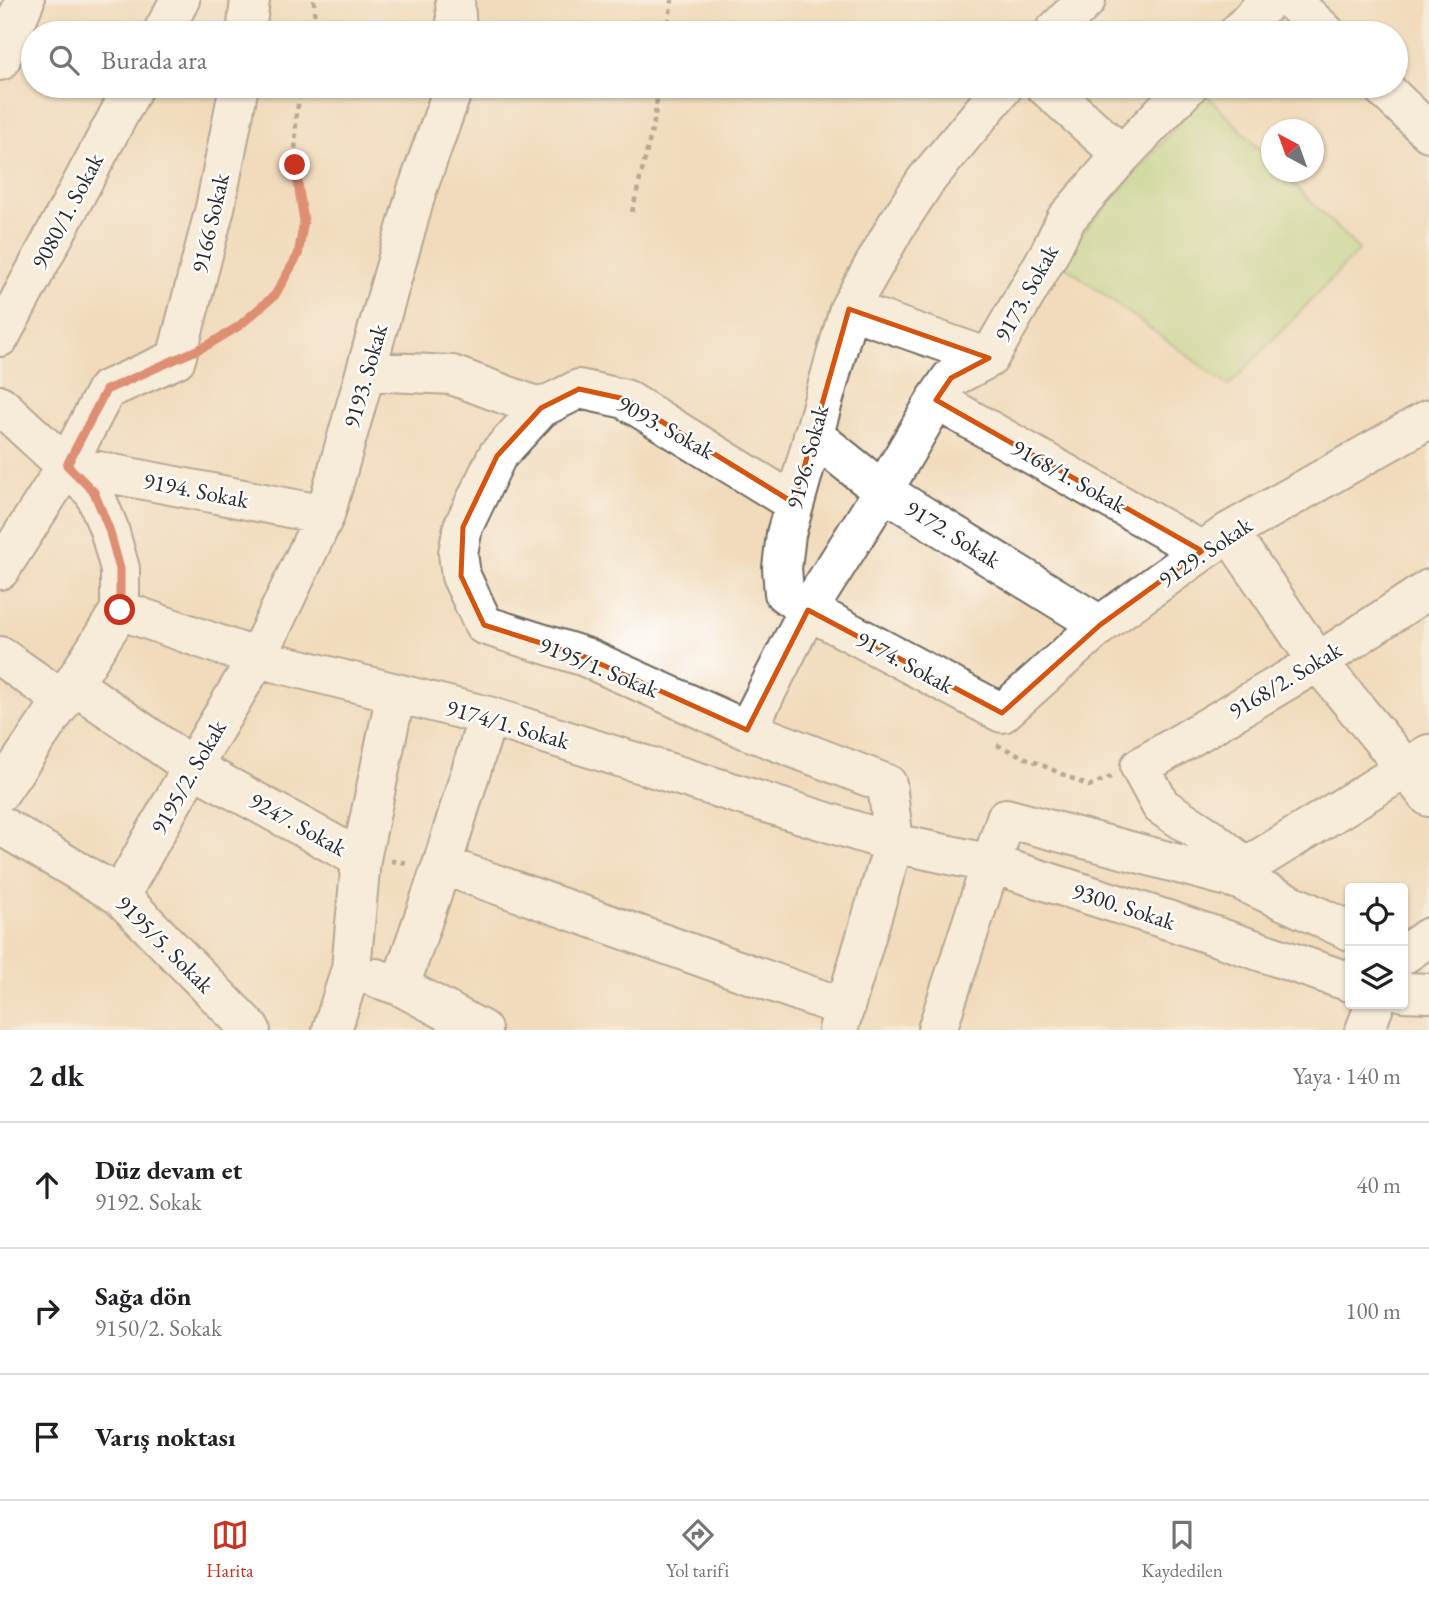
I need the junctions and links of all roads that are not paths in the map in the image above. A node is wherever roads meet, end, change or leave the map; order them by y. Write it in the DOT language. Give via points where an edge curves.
graph roads {
  1 [pos="25,0"];
  2 [pos="180,0"];
  3 [pos="250,0"];
  4 [pos="455,0"];
  5 [pos="1086,0"];
  6 [pos="1269,0"];
  7 [pos="1291,0"];
  8 [pos="169,21"];
  9 [pos="247,21"];
  10 [pos="456,21"];
  11 [pos="1065,21"];
  12 [pos="1249,21"];
  13 [pos="1313,21"];
  14 [pos="0,61"];
  15 [pos="128,98"];
  16 [pos="237,98"];
  17 [pos="450,98"];
  18 [pos="994,98"];
  19 [pos="1058,98"];
  20 [pos="1177,98"];
  21 [pos="1394,98"];
  22 [pos="1429,132"];
  23 [pos="1122,155"];
  24 [pos="849,309"];
  25 [pos="0,337"];
  26 [pos="989,358"];
  27 [pos="367,371"];
  28 [pos="936,400"];
  29 [pos="0,405"];
  30 [pos="541,408"];
  31 [pos="1429,419"];
  32 [pos="813,435"];
  33 [pos="67,465"];
  34 [pos="883,491"];
  35 [pos="794,503"];
  36 [pos="326,515"];
  37 [pos="1215,542"];
  38 [pos="0,570"];
  39 [pos="1429,589"];
  40 [pos="120,610"];
  41 [pos="808,610"];
  42 [pos="1100,625"];
  43 [pos="0,656"];
  44 [pos="257,658"];
  45 [pos="1318,662"];
  46 [pos="68,692"];
  47 [pos="396,693"];
  48 [pos="1002,713"];
  49 [pos="488,716"];
  50 [pos="747,730"];
  51 [pos="192,767"];
  52 [pos="1421,773"];
  53 [pos="0,792"];
  54 [pos="8,840"];
  55 [pos="894,843"];
  56 [pos="361,859"];
  57 [pos="992,864"];
  58 [pos="442,865"];
  59 [pos="1242,874"];
  60 [pos="120,896"];
  61 [pos="1345,928"];
  62 [pos="1429,937"];
  63 [pos="1408,952"];
  64 [pos="351,969"];
  65 [pos="1345,980"];
  66 [pos="400,986"];
  67 [pos="1408,992"];
  68 [pos="1429,993"];
  69 [pos="1373,1009"];
  70 [pos="842,1019"];
  71 [pos="251,1030"];
  72 [pos="332,1030"];
  73 [pos="482,1030"];
  74 [pos="937,1030"];
  75 [pos="1365,1030"];
  1 -- 14 [label="street"];
  2 -- 8 [label="street"];
  3 -- 9 [label="street"];
  4 -- 10 [label="street"];
  5 -- 11 [label="street"];
  6 -- 12 [label="street"];
  7 -- 13 [label="street"];
  15 -- 25 [label="street, 9080/1. Sokak"];
  16 -- 33 [label="street, 9166 Sokak" via="215,208 176,359 106,390"];
  17 -- 27 [label="street, 9193. Sokak" via="417,190"];
  18 -- 24 [label="street, 9196. Sokak" via="926,180"];
  19 -- 23 [label="street"];
  20 -- 23 [label="street, 9173. Sokak"];
  21 -- 22 [label="street"];
  23 -- 26 [label="street, 9173. Sokak" via="1066,219"];
  24 -- 26 [label="street"];
  24 -- 32 [label="street, 9196. Sokak"];
  26 -- 28 [label="street, 9173. Sokak" via="951,378"];
  27 -- 30 [label="street" via="452,376"];
  27 -- 36 [label="street, 9193. Sokak"];
  28 -- 34 [label="street, 9173. Sokak"];
  28 -- 37 [label="street, 9168/1. Sokak"];
  29 -- 33 [label="street"];
  30 -- 35 [label="street, 9093. Sokak" via="579,389 625,399"];
  30 -- 50 [label="street, 9195/1. Sokak" via="497,457 463,527 457,553 461,576 484,625 585,657"];
  31 -- 37 [label="street, 9129. Sokak"];
  32 -- 34 [label="street, 9172. Sokak"];
  32 -- 35 [label="street, 9196. Sokak"];
  33 -- 36 [label="street, 9194. Sokak"];
  33 -- 38 [label="street"];
  33 -- 40 [label="street" via="94,492 109,529 120,569"];
  34 -- 41 [label="street, 9173. Sokak"];
  34 -- 42 [label="street, 9172. Sokak"];
  35 -- 41 [label="street, 9196. Sokak" via="786,534 783,593"];
  36 -- 44 [label="street, 9193. Sokak"];
  37 -- 42 [label="street, 9129. Sokak"];
  37 -- 45 [label="street"];
  39 -- 45 [label="street, 9168/2. Sokak"];
  40 -- 44 [label="street, 9174/1. Sokak"];
  40 -- 46 [label="street"];
  41 -- 48 [label="street, 9174. Sokak"];
  41 -- 50 [label="street"];
  42 -- 48 [label="street, 9129. Sokak"];
  43 -- 46 [label="street, 9247. Sokak"];
  44 -- 47 [label="street, 9174/1. Sokak"];
  44 -- 51 [label="street, 9195/2. Sokak"];
  45 -- 52 [label="street"];
  45 -- 59 [label="street, 9168/2. Sokak" via="1140,767 1161,806 1210,838"];
  46 -- 51 [label="street, 9247. Sokak"];
  46 -- 53 [label="street"];
  47 -- 49 [label="street, 9174/1. Sokak"];
  47 -- 56 [label="street"];
  49 -- 55 [label="street, 9174/1. Sokak"];
  49 -- 58 [label="street"];
  50 -- 55 [label="street, 9195/1. Sokak" via="887,784"];
  51 -- 56 [label="street, 9247. Sokak"];
  51 -- 60 [label="street, 9195/2. Sokak"];
  52 -- 59 [label="street"];
  54 -- 60 [label="street, 9195/5. Sokak"];
  55 -- 57 [label="street, 9300. Sokak"];
  55 -- 70 [label="street"];
  56 -- 64 [label="street, 9247. Sokak"];
  57 -- 59 [label="street" via="1006,818"];
  57 -- 65 [label="street, 9300. Sokak"];
  57 -- 74 [label="street"];
  58 -- 66 [label="street"];
  58 -- 70 [label="street"];
  59 -- 61 [label="street"];
  60 -- 71 [label="street, 9195/5. Sokak"];
  62 -- 63 [label="street"];
  64 -- 66 [label="street"];
  64 -- 72 [label="street, 9247. Sokak"];
  66 -- 73 [label="street"];
  67 -- 68 [label="street"];
  69 -- 75 [label="street"];
}
